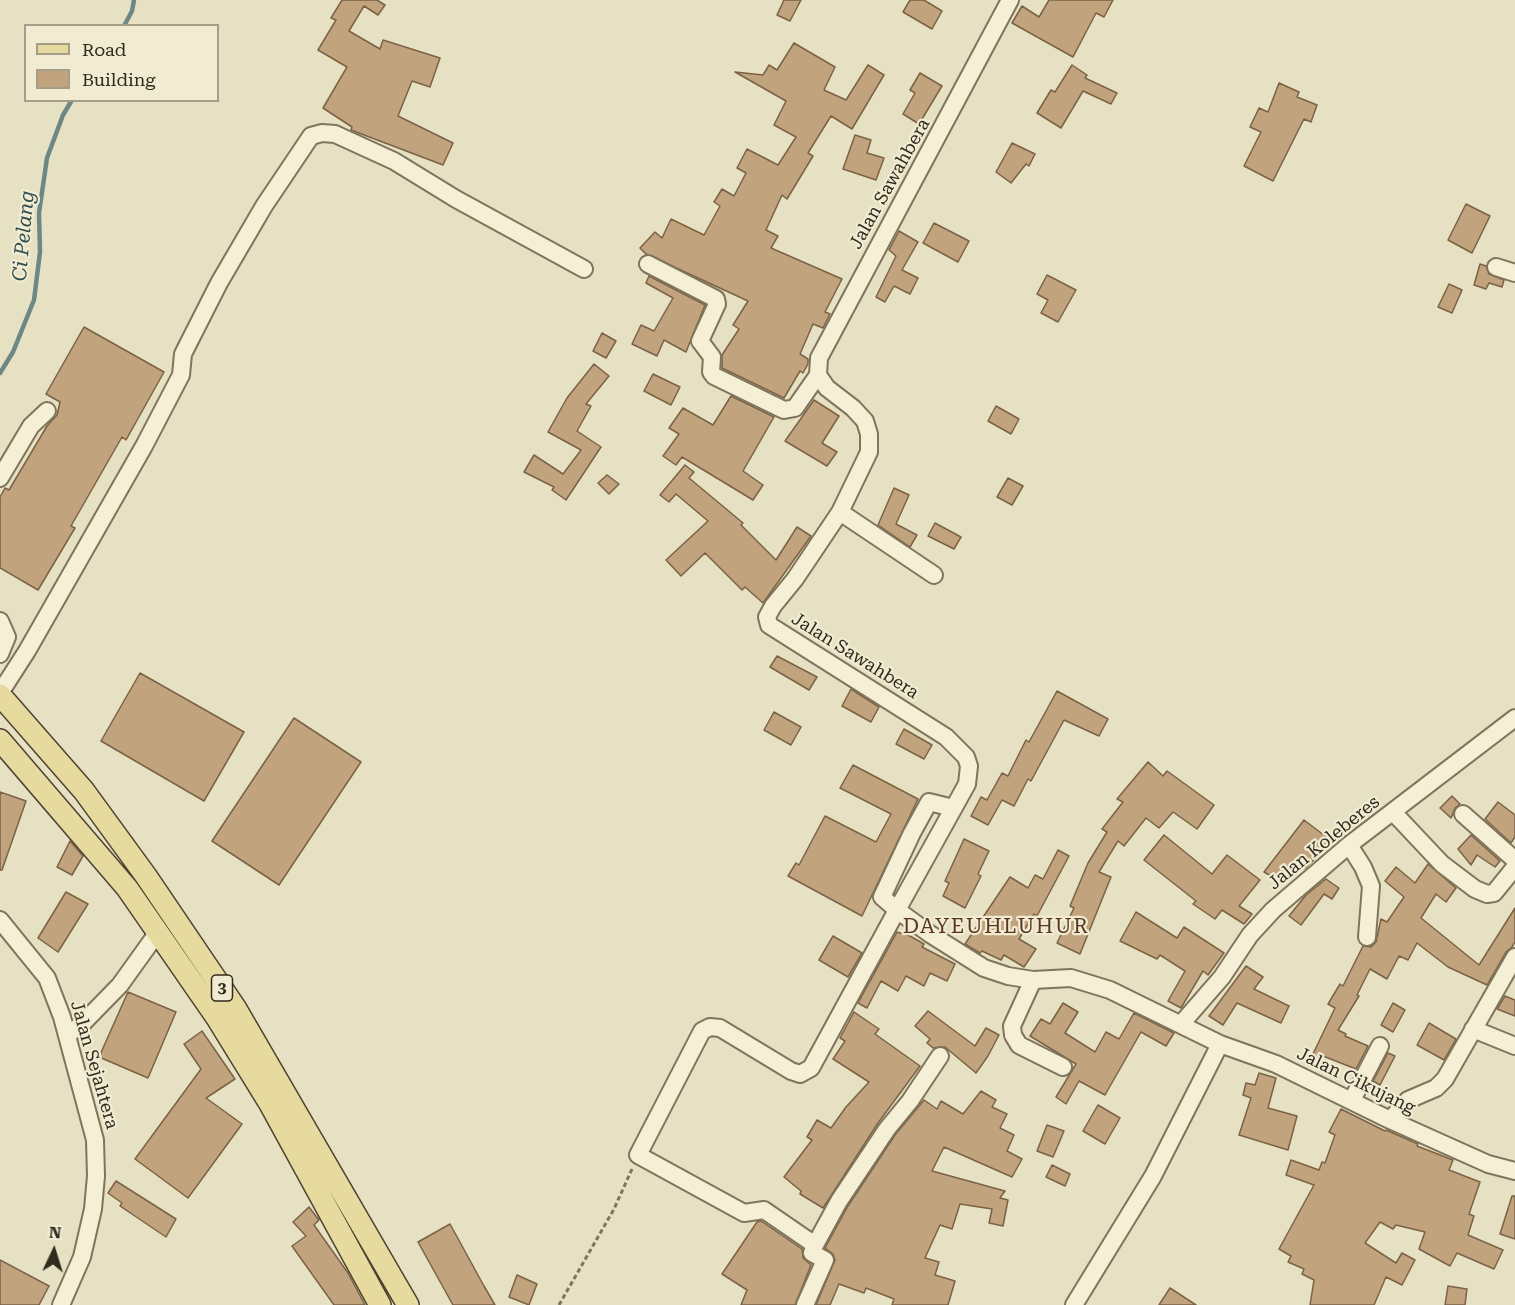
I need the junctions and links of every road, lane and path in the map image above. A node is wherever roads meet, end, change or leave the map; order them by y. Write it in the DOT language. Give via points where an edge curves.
graph roads {
  1 [pos="1010,0"];
  2 [pos="648,264"];
  3 [pos="1496,267"];
  4 [pos="584,269"];
  5 [pos="1515,273"];
  6 [pos="818,375"];
  7 [pos="47,411"];
  8 [pos="0,478"];
  9 [pos="840,512"];
  10 [pos="934,575"];
  11 [pos="0,621"];
  12 [pos="0,654"];
  13 [pos="0,694"];
  14 [pos="1515,718"];
  15 [pos="0,740"];
  16 [pos="953,808"];
  17 [pos="1393,812"];
  18 [pos="1463,814"];
  19 [pos="1348,845"];
  20 [pos="1515,860"];
  21 [pos="1515,867"];
  22 [pos="897,910"];
  23 [pos="0,920"];
  24 [pos="158,932"];
  25 [pos="1367,937"];
  26 [pos="1515,957"];
  27 [pos="1033,980"];
  28 [pos="227,1013"];
  29 [pos="1182,1023"];
  30 [pos="1473,1029"];
  31 [pos="67,1035"];
  32 [pos="1220,1044"];
  33 [pos="1380,1046"];
  34 [pos="1515,1046"];
  35 [pos="940,1056"];
  36 [pos="1063,1067"];
  37 [pos="1352,1100"];
  38 [pos="1390,1120"];
  39 [pos="638,1155"];
  40 [pos="1515,1171"];
  41 [pos="814,1245"];
  42 [pos="61,1305"];
  43 [pos="380,1305"];
  44 [pos="408,1305"];
  45 [pos="560,1305"];
  46 [pos="805,1305"];
  47 [pos="1074,1305"];
  1 -- 6 [label="street, Jalan Sawahbera" via="825,344"];
  2 -- 6 [label="street" via="716,299 700,341 711,353 714,376 784,410 795,408"];
  3 -- 5 [label="street"];
  4 -- 13 [label="street" via="456,200 394,161 335,134 311,136 219,283 183,354 181,375 144,446"];
  6 -- 9 [label="street, Jalan Sawahbera" via="827,388 854,408 865,421 869,434 869,452"];
  7 -- 8 [label="street" via="31,426"];
  9 -- 10 [label="street"];
  9 -- 16 [label="street, Jalan Sawahbera" via="773,606 767,617 769,625 946,737 966,757 969,766 968,784"];
  11 -- 12 [label="street" via="7,638"];
  13 -- 28 [label="main road, 3" via="84,791 146,876"];
  14 -- 17 [label="street, Jalan Koleberes"];
  15 -- 24 [label="main road, 3" via="127,888"];
  16 -- 22 [label="street, Jalan Sawahbera"];
  16 -- 22 [label="street" via="929,802 882,897"];
  17 -- 19 [label="street, Jalan Koleberes"];
  17 -- 21 [label="street" via="1442,864 1475,889 1494,893"];
  18 -- 20 [label="street"];
  19 -- 25 [label="street" via="1371,886"];
  19 -- 29 [label="street, Jalan Koleberes" via="1273,910"];
  22 -- 27 [label="street" via="984,968"];
  22 -- 39 [label="street, Jalan Sawahbera" via="811,1068 800,1074 791,1071 720,1028 702,1031"];
  23 -- 31 [label="street, Jalan Sejahtera" via="48,978"];
  24 -- 28 [label="main road, 3"];
  24 -- 31 [label="street" via="120,985"];
  26 -- 30 [label="street"];
  27 -- 29 [label="street" via="1083,981"];
  27 -- 36 [label="street" via="1012,1026 1013,1035 1019,1045"];
  28 -- 43 [label="main road, 3" via="270,1104"];
  28 -- 44 [label="main road, 3"];
  29 -- 32 [label="street, Jalan Cikujang"];
  30 -- 34 [label="street"];
  30 -- 38 [label="street" via="1436,1088 1408,1100"];
  31 -- 42 [label="street, Jalan Sejahtera" via="95,1140 96,1176 82,1257"];
  32 -- 37 [label="street, Jalan Cikujang" via="1276,1064"];
  32 -- 47 [label="street" via="1153,1176"];
  33 -- 37 [label="street"];
  35 -- 41 [label="street" via="839,1201"];
  37 -- 38 [label="street, Jalan Cikujang"];
  38 -- 40 [label="street, Jalan Cikujang" via="1488,1164"];
  39 -- 41 [label="street" via="744,1213 764,1210"];
  39 -- 45 [label="path" via="614,1209"];
  41 -- 46 [label="street" via="812,1252 825,1260"];
}
